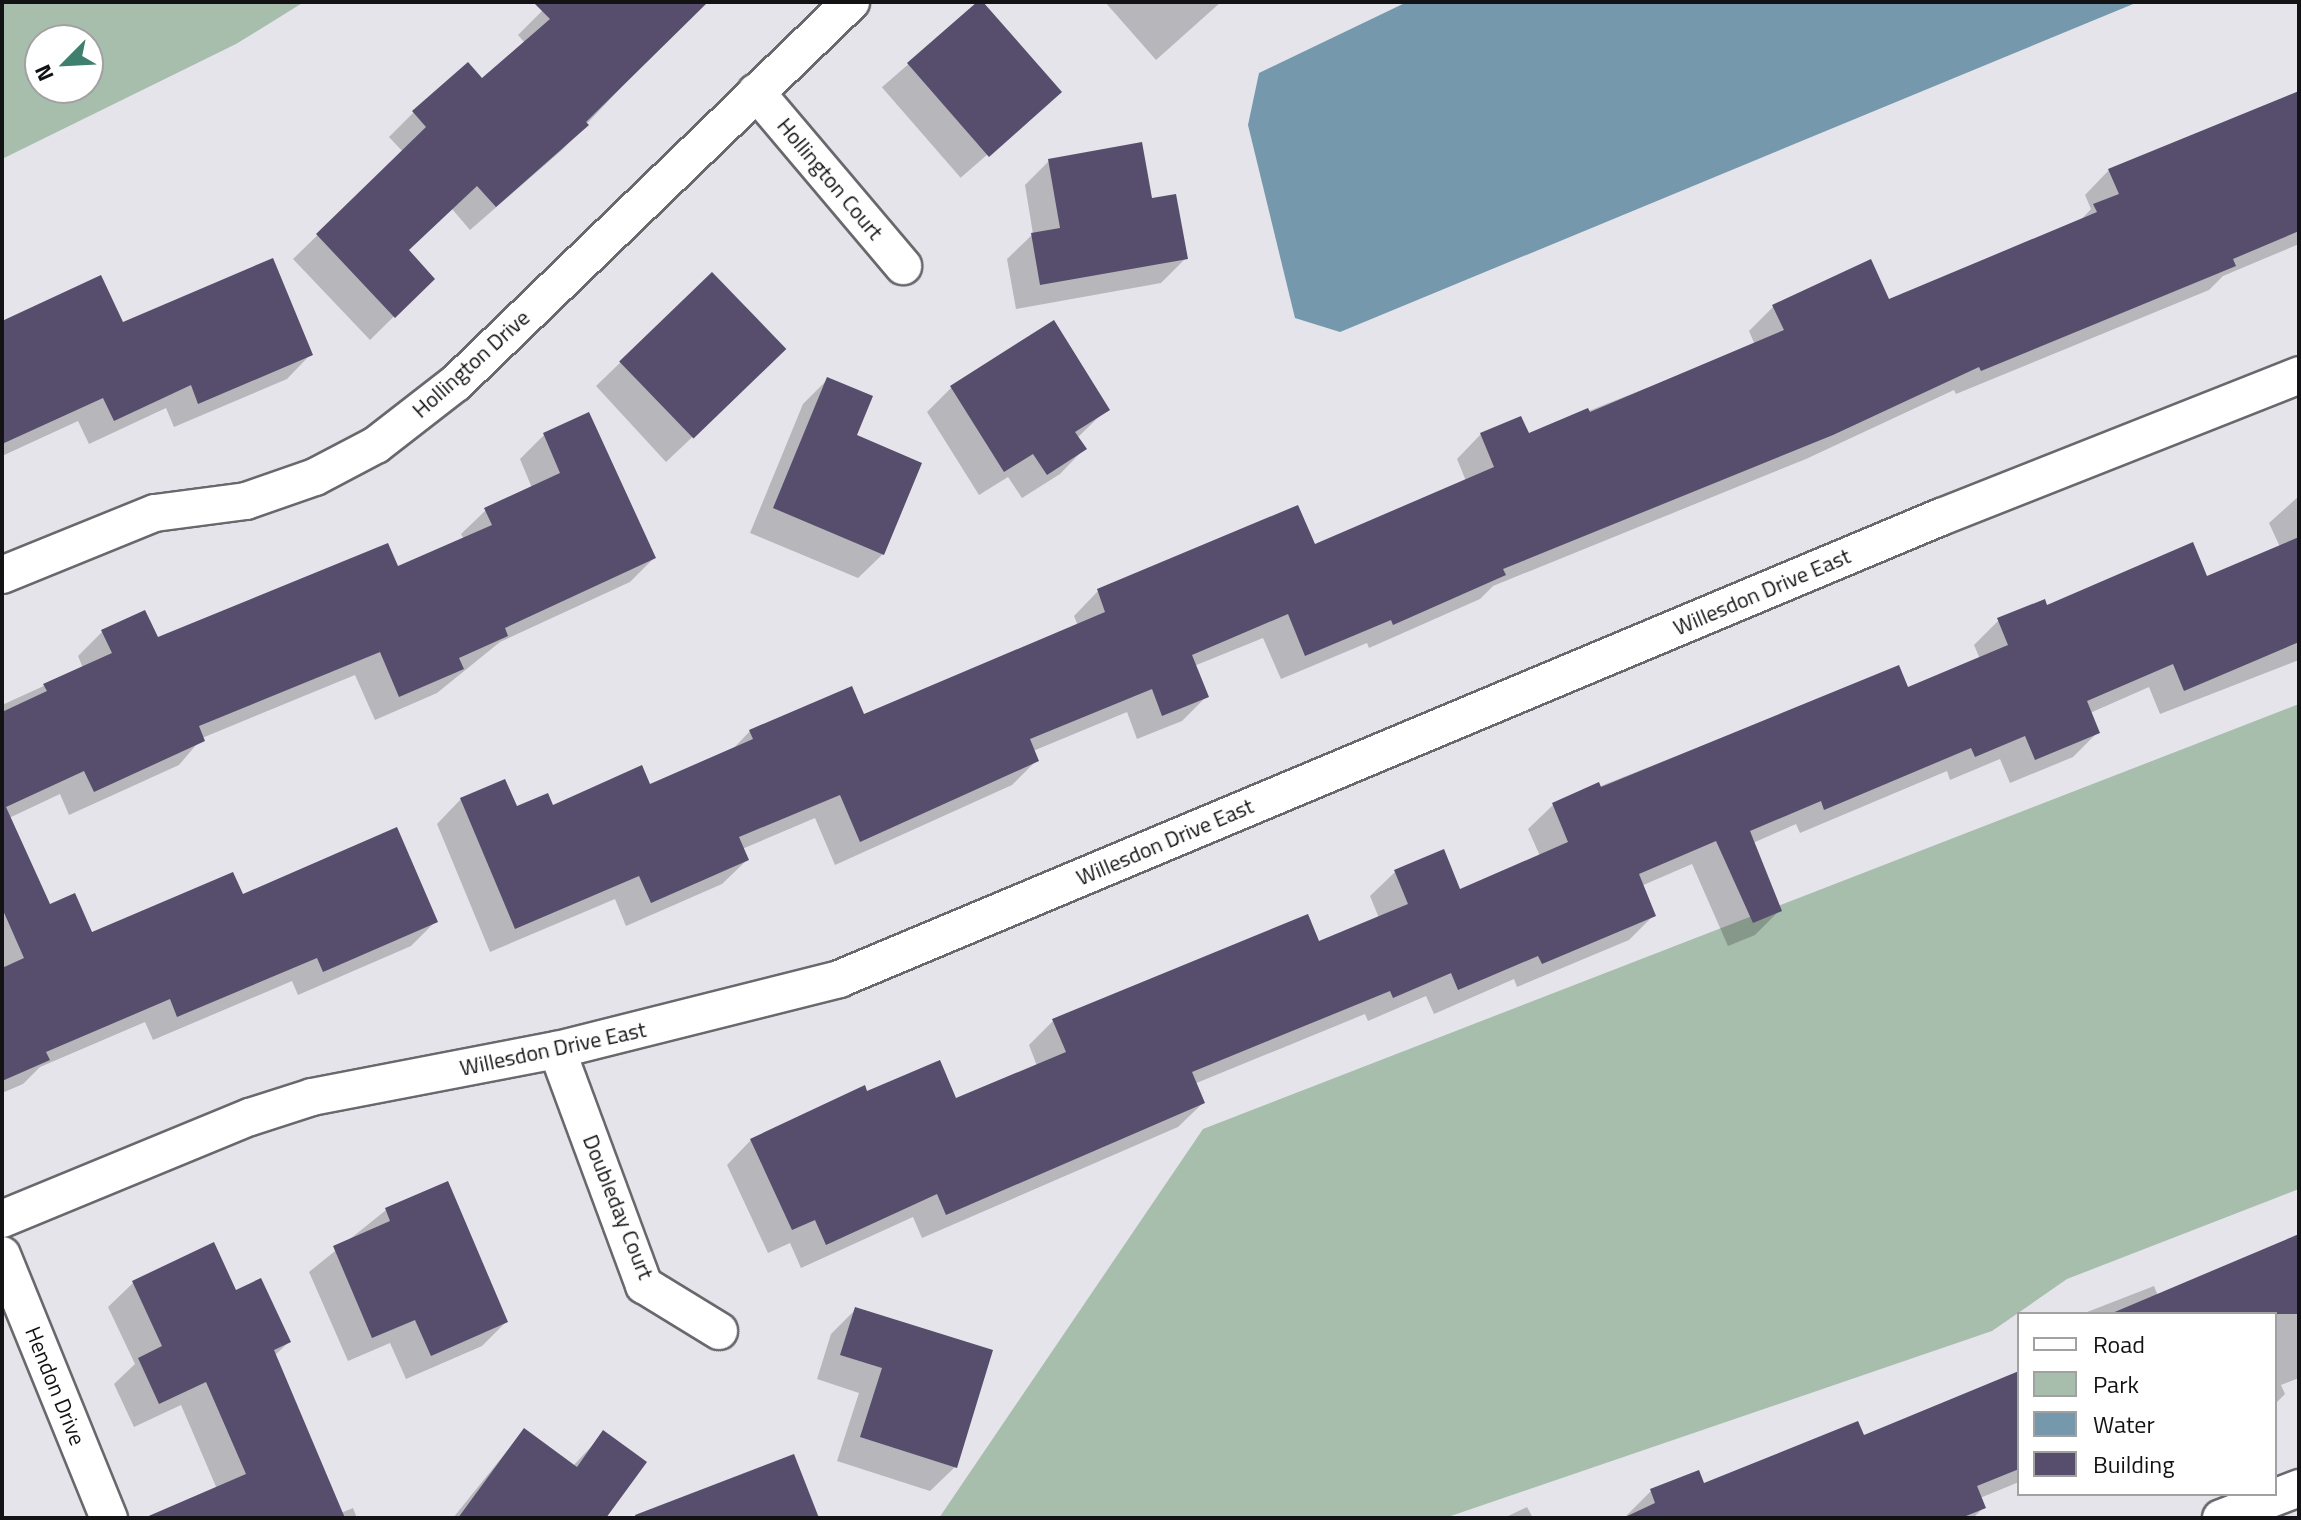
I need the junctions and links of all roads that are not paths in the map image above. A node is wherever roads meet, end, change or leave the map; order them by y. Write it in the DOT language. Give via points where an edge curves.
graph roads {
  1 [pos="851,2"];
  2 [pos="756,92"];
  3 [pos="903,266"];
  4 [pos="2299,375"];
  5 [pos="2,575"];
  6 [pos="557,1050"];
  7 [pos="2,1219"];
  8 [pos="2,1255"];
  9 [pos="719,1331"];
  10 [pos="2299,1488"];
  11 [pos="109,1518"];
  12 [pos="2221,1518"];
  1 -- 2 [label="street, Hollington Drive"];
  2 -- 3 [label="street, Hollington Court"];
  2 -- 5 [label="street, Hollington Drive" via="456,383 376,445 315,477 246,501 155,513"];
  4 -- 6 [label="street, Willesdon Drive East" via="1926,523 839,979"];
  6 -- 7 [label="street, Willesdon Drive East" via="312,1097 250,1117"];
  6 -- 9 [label="street, Doubleday Court" via="644,1285"];
  8 -- 11 [label="street, Hendon Drive"];
  10 -- 12 [label="street"];
}
